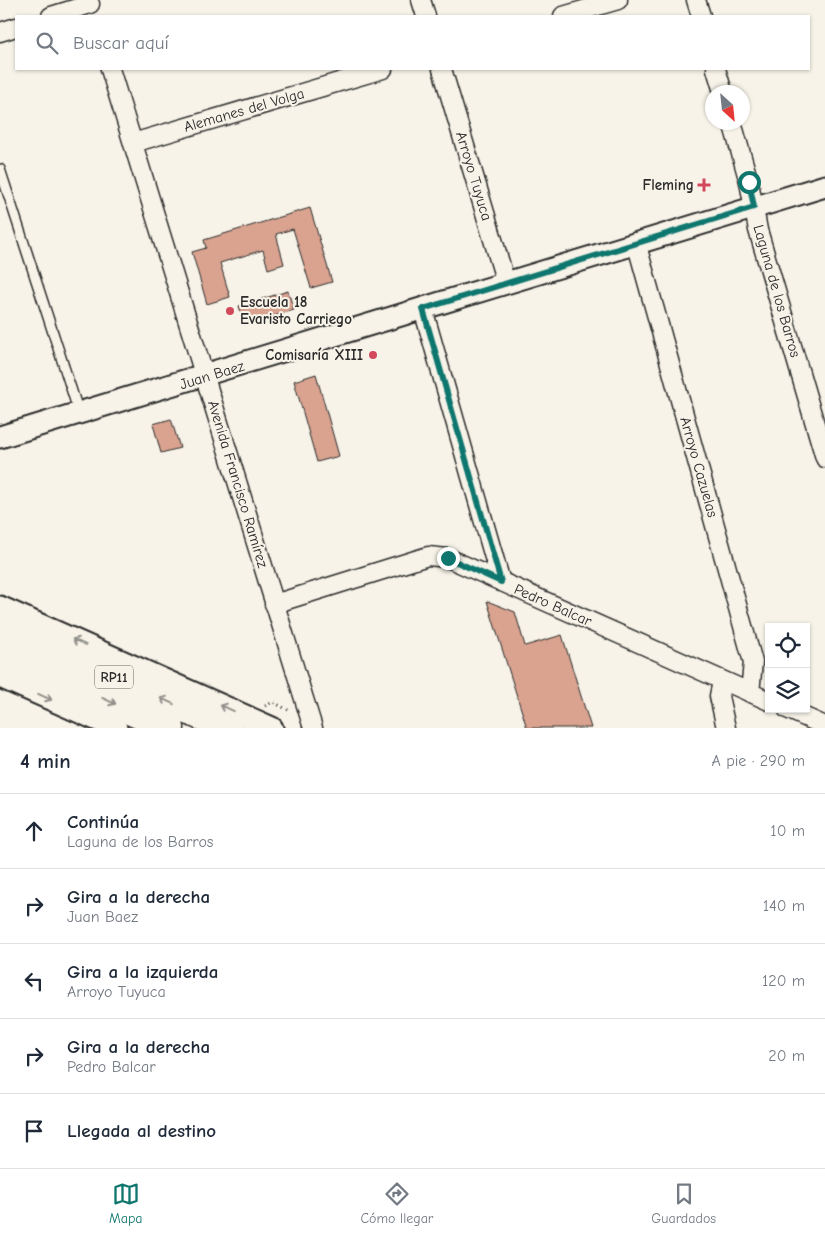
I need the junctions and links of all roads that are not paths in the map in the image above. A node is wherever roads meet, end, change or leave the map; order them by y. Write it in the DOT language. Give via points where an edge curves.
graph roads {
  1 [pos="422,0"];
  2 [pos="618,0"];
  3 [pos="696,0"];
  4 [pos="91,7"];
  5 [pos="55,15"];
  6 [pos="426,15"];
  7 [pos="566,15"];
  8 [pos="700,15"];
  9 [pos="15,27"];
  10 [pos="0,32"];
  11 [pos="110,70"];
  12 [pos="380,70"];
  13 [pos="442,70"];
  14 [pos="716,70"];
  15 [pos="721,85"];
  16 [pos="734,130"];
  17 [pos="133,143"];
  18 [pos="0,169"];
  19 [pos="825,186"];
  20 [pos="754,207"];
  21 [pos="636,242"];
  22 [pos="506,283"];
  23 [pos="423,309"];
  24 [pos="205,377"];
  25 [pos="79,414"];
  26 [pos="0,437"];
  27 [pos="825,458"];
  28 [pos="501,582"];
  29 [pos="274,604"];
  30 [pos="0,607"];
  31 [pos="0,626"];
  32 [pos="0,653"];
  33 [pos="0,677"];
  34 [pos="722,681"];
  35 [pos="750,694"];
  36 [pos="765,700"];
  37 [pos="796,713"];
  38 [pos="825,726"];
  39 [pos="116,728"];
  40 [pos="170,728"];
  41 [pos="228,728"];
  42 [pos="272,728"];
  43 [pos="313,728"];
  44 [pos="726,728"];
  1 -- 6 [label="street"];
  2 -- 7 [label="street"];
  3 -- 8 [label="street"];
  4 -- 5 [label="street"];
  9 -- 10 [label="street"];
  11 -- 17 [label="street, Avenida Francisco Ramírez"];
  12 -- 17 [label="street, Alemanes del Volga"];
  13 -- 22 [label="street, Arroyo Tuyuca"];
  14 -- 15 [label="street"];
  16 -- 20 [label="street, Laguna de los Barros"];
  17 -- 24 [label="street, Avenida Francisco Ramírez"];
  18 -- 25 [label="lane"];
  19 -- 20 [label="street, Juan Baez"];
  20 -- 21 [label="street, Juan Baez"];
  20 -- 27 [label="street, Laguna de los Barros"];
  21 -- 22 [label="street, Juan Baez"];
  21 -- 35 [label="street, Arroyo Cazuelas" via="753,662"];
  22 -- 23 [label="street, Juan Baez"];
  23 -- 24 [label="street, Juan Baez"];
  23 -- 28 [label="street"];
  24 -- 25 [label="street, Juan Baez"];
  24 -- 29 [label="street, Avenida Francisco Ramírez"];
  25 -- 26 [label="street, Juan Baez"];
  28 -- 29 [label="street, Pedro Balcar" via="448,558 428,556"];
  28 -- 34 [label="street, Pedro Balcar"];
  29 -- 43 [label="street, Avenida Francisco Ramírez"];
  42 -- 30 [label="street, one-way"];
  41 -- 31 [label="main road, RP11, one-way"];
  32 -- 40 [label="main road, one-way"];
  33 -- 39 [label="street, one-way"];
  34 -- 35 [label="street, Pedro Balcar"];
  34 -- 44 [label="street" via="719,696"];
  35 -- 36 [label="street, Pedro Balcar"];
  37 -- 38 [label="street"];
}
